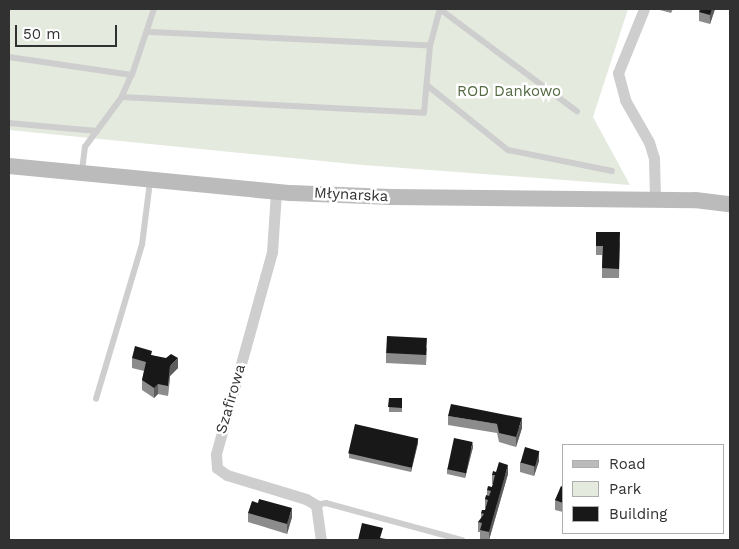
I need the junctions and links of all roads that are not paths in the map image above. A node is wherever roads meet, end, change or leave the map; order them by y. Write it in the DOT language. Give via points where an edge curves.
graph roads {
  1 [pos="154,9"];
  2 [pos="440,9"];
  3 [pos="644,9"];
  4 [pos="147,32"];
  5 [pos="430,46"];
  6 [pos="9,57"];
  7 [pos="132,74"];
  8 [pos="427,85"];
  9 [pos="122,97"];
  10 [pos="577,112"];
  11 [pos="9,123"];
  12 [pos="97,131"];
  13 [pos="9,166"];
  14 [pos="612,171"];
  15 [pos="82,173"];
  16 [pos="150,180"];
  17 [pos="276,192"];
  18 [pos="655,199"];
  19 [pos="730,204"];
  20 [pos="96,399"];
  21 [pos="316,505"];
  22 [pos="321,540"];
  23 [pos="462,540"];
  1 -- 4 [label="lane"];
  2 -- 5 [label="lane"];
  2 -- 10 [label="lane"];
  3 -- 18 [label="street" via="618,73 625,100 649,142 654,158"];
  4 -- 5 [label="lane"];
  4 -- 7 [label="lane"];
  5 -- 8 [label="lane"];
  6 -- 7 [label="lane"];
  7 -- 9 [label="lane"];
  8 -- 9 [label="lane" via="424,113"];
  8 -- 14 [label="lane" via="508,150"];
  9 -- 12 [label="lane"];
  11 -- 12 [label="lane"];
  12 -- 15 [label="lane" via="84,147"];
  13 -- 15 [label="street, Młynarska"];
  15 -- 16 [label="street, Młynarska"];
  16 -- 17 [label="street, Młynarska"];
  16 -- 20 [label="lane" via="142,246"];
  17 -- 18 [label="street, Młynarska" via="391,197"];
  17 -- 21 [label="street, Szafirowa" via="272,252 216,454 217,468 227,475 306,498"];
  18 -- 19 [label="street, Młynarska"];
  21 -- 22 [label="street"];
  21 -- 23 [label="lane" via="326,503"];
}
